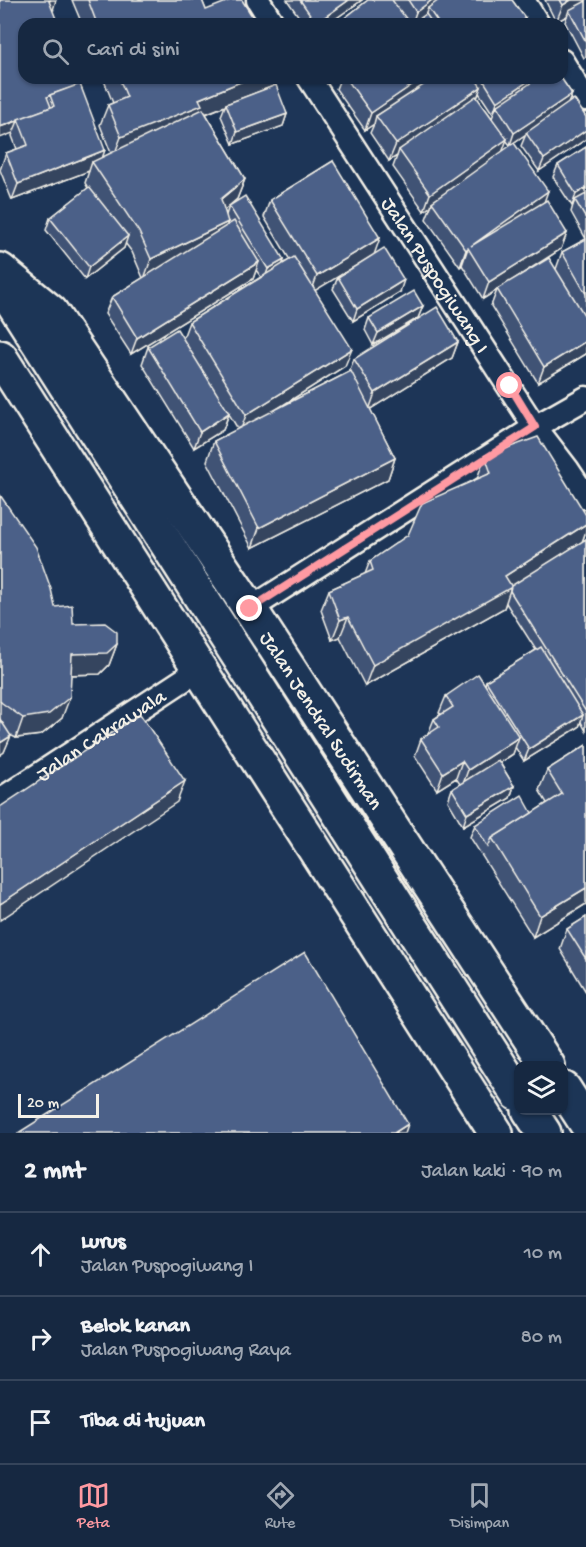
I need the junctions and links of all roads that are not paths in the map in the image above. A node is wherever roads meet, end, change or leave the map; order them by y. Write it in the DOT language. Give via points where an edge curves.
graph roads {
  1 [pos="258,0"];
  2 [pos="523,0"];
  3 [pos="269,18"];
  4 [pos="534,18"];
  5 [pos="568,71"];
  6 [pos="313,84"];
  7 [pos="586,99"];
  8 [pos="0,270"];
  9 [pos="0,282"];
  10 [pos="0,357"];
  11 [pos="586,398"];
  12 [pos="535,427"];
  13 [pos="586,498"];
  14 [pos="250,609"];
  15 [pos="200,669"];
  16 [pos="0,800"];
  17 [pos="545,1061"];
  18 [pos="514,1086"];
  19 [pos="568,1095"];
  20 [pos="532,1115"];
  21 [pos="586,1124"];
  22 [pos="496,1133"];
  23 [pos="544,1133"];
  1 -- 3 [label="street"];
  2 -- 4 [label="street"];
  5 -- 7 [label="street"];
  6 -- 12 [label="street, Jalan Puspogiwang I"];
  8 -- 14 [label="highway, Jalan Jendral Sudirman" via="51,312"];
  9 -- 18 [label="highway"];
  10 -- 15 [label="highway"];
  11 -- 12 [label="street"];
  12 -- 13 [label="street, Jalan Puspogiwang I"];
  12 -- 14 [label="street"];
  14 -- 17 [label="highway, Jalan Jendral Sudirman"];
  15 -- 16 [label="street, Jalan Cakrawala"];
  15 -- 22 [label="highway"];
  19 -- 21 [label="highway"];
  20 -- 23 [label="highway"];
}
